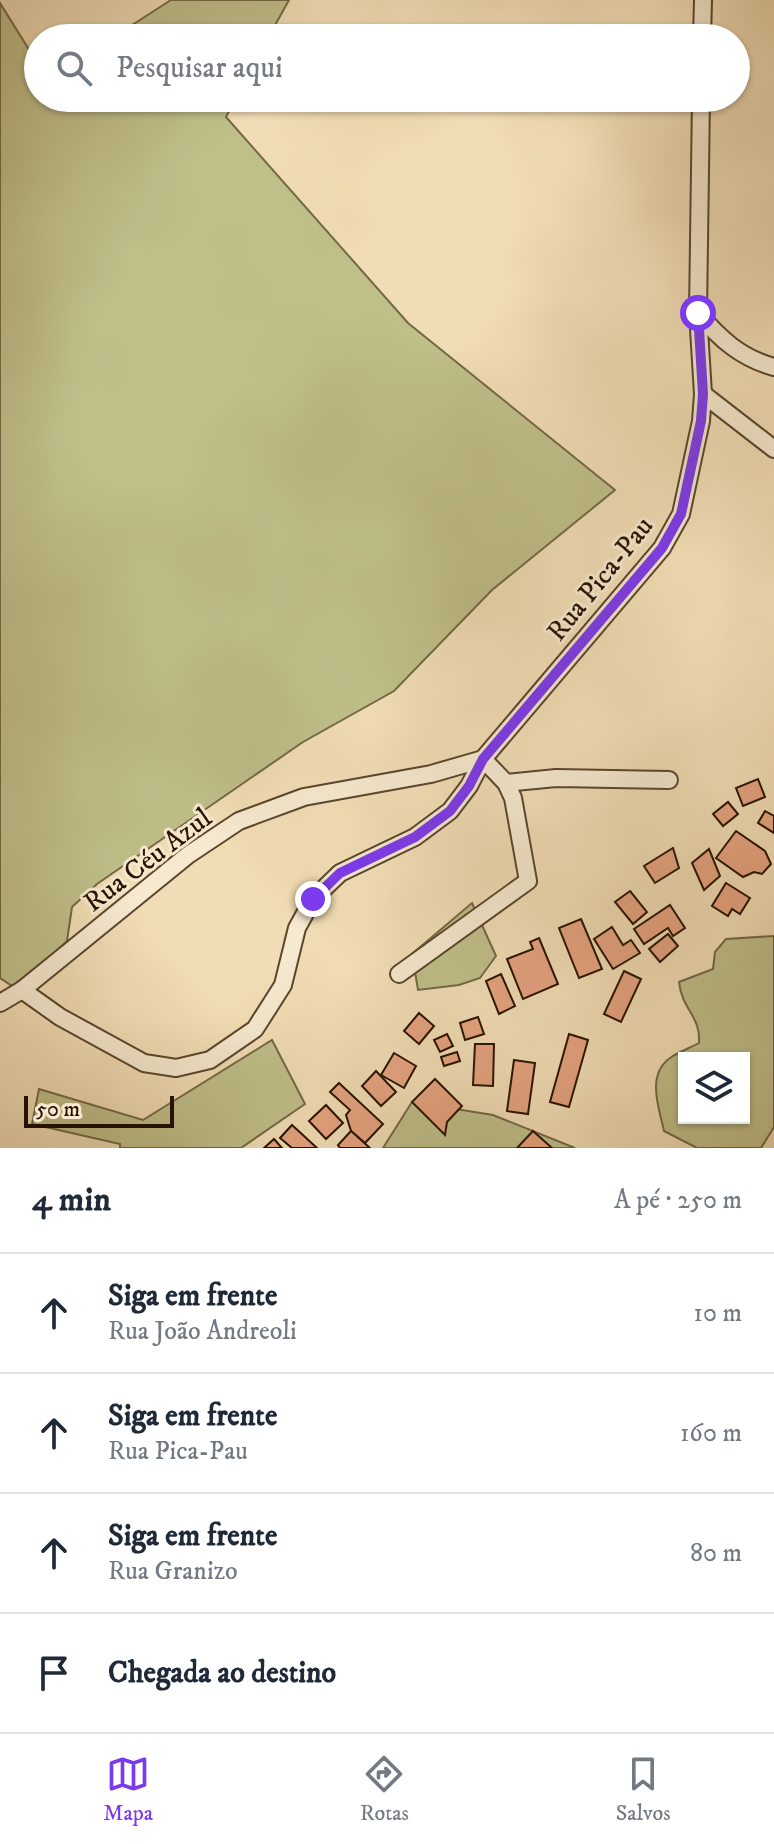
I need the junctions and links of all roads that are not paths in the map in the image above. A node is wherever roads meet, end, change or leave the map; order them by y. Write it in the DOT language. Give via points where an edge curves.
graph roads {
  1 [pos="703,0"];
  2 [pos="702,24"];
  3 [pos="701,112"];
  4 [pos="698,313"];
  5 [pos="774,367"];
  6 [pos="703,394"];
  7 [pos="774,449"];
  8 [pos="483,759"];
  9 [pos="669,780"];
  10 [pos="506,783"];
  11 [pos="399,974"];
  12 [pos="22,990"];
  13 [pos="0,1003"];
  1 -- 2 [label="street"];
  3 -- 4 [label="street, Rua Pica-Pau"];
  4 -- 5 [label="street" via="726,344"];
  4 -- 6 [label="street, Rua Pica-Pau"];
  6 -- 7 [label="street"];
  6 -- 8 [label="street, Rua Pica-Pau" via="681,514 662,548"];
  8 -- 10 [label="street"];
  8 -- 12 [label="street, Rua Céu Azul" via="304,797 239,821 188,855"];
  8 -- 12 [label="street, Rua Pica-Pau" via="450,811 415,837 340,873 313,899 297,928 283,985 255,1029 210,1060 176,1068 144,1063"];
  9 -- 10 [label="street" via="556,778"];
  10 -- 11 [label="street" via="528,881"];
  12 -- 13 [label="street, Rua Céu Azul"];
}
